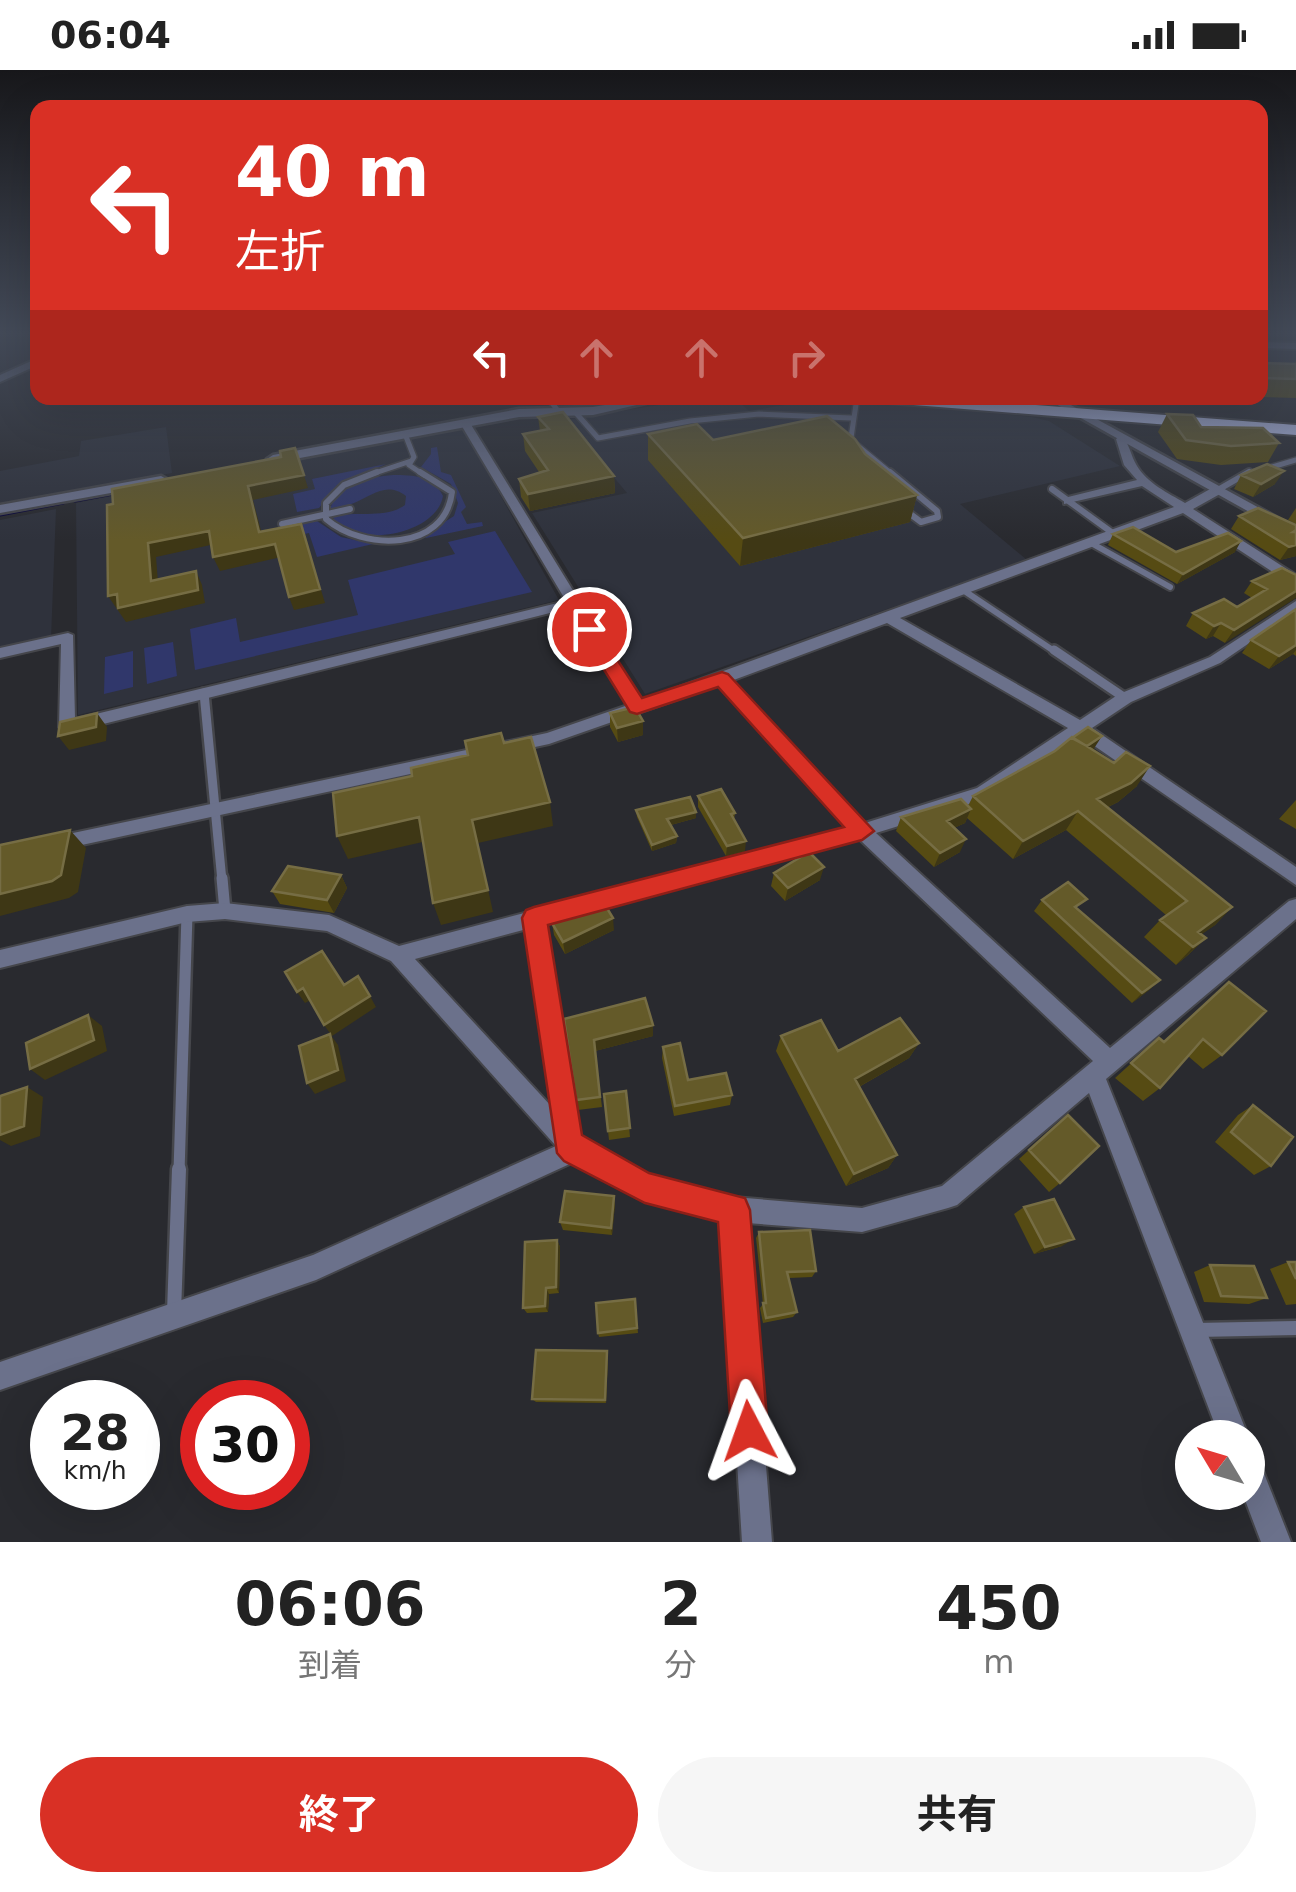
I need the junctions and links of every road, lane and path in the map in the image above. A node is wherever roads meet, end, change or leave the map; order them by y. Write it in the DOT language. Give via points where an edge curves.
graph roads {
  1 [pos="554,405"];
  2 [pos="618,405"];
  3 [pos="855,405"];
  4 [pos="1063,405"];
  5 [pos="559,412"];
  6 [pos="576,412"];
  7 [pos="851,418"];
  8 [pos="1296,422"];
  9 [pos="465,423"];
  10 [pos="1296,430"];
  11 [pos="405,434"];
  12 [pos="1121,439"];
  13 [pos="850,440"];
  14 [pos="849,451"];
  15 [pos="1296,460"];
  16 [pos="411,461"];
  17 [pos="256,462"];
  18 [pos="182,476"];
  19 [pos="1144,482"];
  20 [pos="1052,489"];
  21 [pos="1216,491"];
  22 [pos="1068,501"];
  23 [pos="895,502"];
  24 [pos="1187,507"];
  25 [pos="0,509"];
  26 [pos="350,510"];
  27 [pos="325,514"];
  28 [pos="282,524"];
  29 [pos="1114,534"];
  30 [pos="1296,534"];
  31 [pos="1091,543"];
  32 [pos="1296,581"];
  33 [pos="1170,587"];
  34 [pos="962,590"];
  35 [pos="573,603"];
  36 [pos="1296,606"];
  37 [pos="888,618"];
  38 [pos="0,653"];
  39 [pos="722,679"];
  40 [pos="204,693"];
  41 [pos="1125,698"];
  42 [pos="637,707"];
  43 [pos="1080,726"];
  44 [pos="216,808"];
  45 [pos="862,831"];
  46 [pos="36,848"];
  47 [pos="1296,877"];
  48 [pos="1296,907"];
  49 [pos="225,910"];
  50 [pos="187,914"];
  51 [pos="534,918"];
  52 [pos="398,955"];
  53 [pos="0,958"];
  54 [pos="1102,1070"];
  55 [pos="571,1146"];
  56 [pos="734,1210"];
  57 [pos="174,1316"];
  58 [pos="1296,1328"];
  59 [pos="1193,1330"];
  60 [pos="0,1376"];
  61 [pos="1229,1420"];
  62 [pos="1264,1510"];
  63 [pos="757,1542"];
  64 [pos="1276,1542"];
  1 -- 5 [label="lane"];
  2 -- 6 [label="street"];
  3 -- 7 [label="lane"];
  4 -- 8 [label="highway"];
  4 -- 10 [label="highway"];
  4 -- 12 [label="street"];
  5 -- 6 [label="street"];
  5 -- 9 [label="street"];
  6 -- 7 [label="lane" via="598,438 760,414"];
  7 -- 13 [label="lane"];
  9 -- 11 [label="street"];
  9 -- 35 [label="street"];
  11 -- 16 [label="lane"];
  11 -- 17 [label="street"];
  12 -- 19 [label="street"];
  12 -- 21 [label="street"];
  13 -- 14 [label="lane"];
  13 -- 23 [label="lane" via="938,517 921,522"];
  15 -- 21 [label="lane" via="1252,470"];
  16 -- 27 [label="lane" via="346,484 331,496"];
  16 -- 27 [label="lane" via="452,492 453,507 437,525 408,538 366,542 340,534"];
  18 -- 25 [label="street"];
  19 -- 22 [label="street"];
  19 -- 24 [label="street"];
  20 -- 22 [label="lane"];
  21 -- 24 [label="street"];
  21 -- 30 [label="street"];
  22 -- 29 [label="lane"];
  24 -- 29 [label="street"];
  24 -- 32 [label="street"];
  26 -- 27 [label="lane"];
  27 -- 28 [label="lane"];
  29 -- 31 [label="street"];
  31 -- 33 [label="lane"];
  31 -- 34 [label="street"];
  34 -- 37 [label="street"];
  34 -- 41 [label="lane"];
  35 -- 40 [label="street"];
  35 -- 42 [label="street"];
  36 -- 41 [label="street" via="1215,660"];
  37 -- 39 [label="street"];
  37 -- 43 [label="street"];
  38 -- 40 [label="street" via="68,638 66,727"];
  39 -- 42 [label="street"];
  39 -- 45 [label="street"];
  40 -- 44 [label="lane"];
  41 -- 43 [label="street"];
  42 -- 44 [label="street" via="549,738"];
  43 -- 45 [label="street" via="982,793"];
  43 -- 47 [label="street"];
  44 -- 46 [label="street"];
  44 -- 49 [label="lane"];
  45 -- 51 [label="street"];
  45 -- 54 [label="street"];
  48 -- 54 [label="street"];
  49 -- 50 [label="street"];
  49 -- 52 [label="street" via="329,923"];
  50 -- 53 [label="street"];
  50 -- 57 [label="lane"];
  51 -- 52 [label="street"];
  51 -- 55 [label="street"];
  52 -- 55 [label="street"];
  54 -- 56 [label="street" via="948,1196 862,1220"];
  54 -- 59 [label="street"];
  55 -- 56 [label="street" via="645,1187"];
  55 -- 57 [label="street" via="316,1267"];
  56 -- 63 [label="street"];
  57 -- 60 [label="street"];
  58 -- 59 [label="lane"];
  59 -- 61 [label="street"];
  62 -- 64 [label="street"];
}
